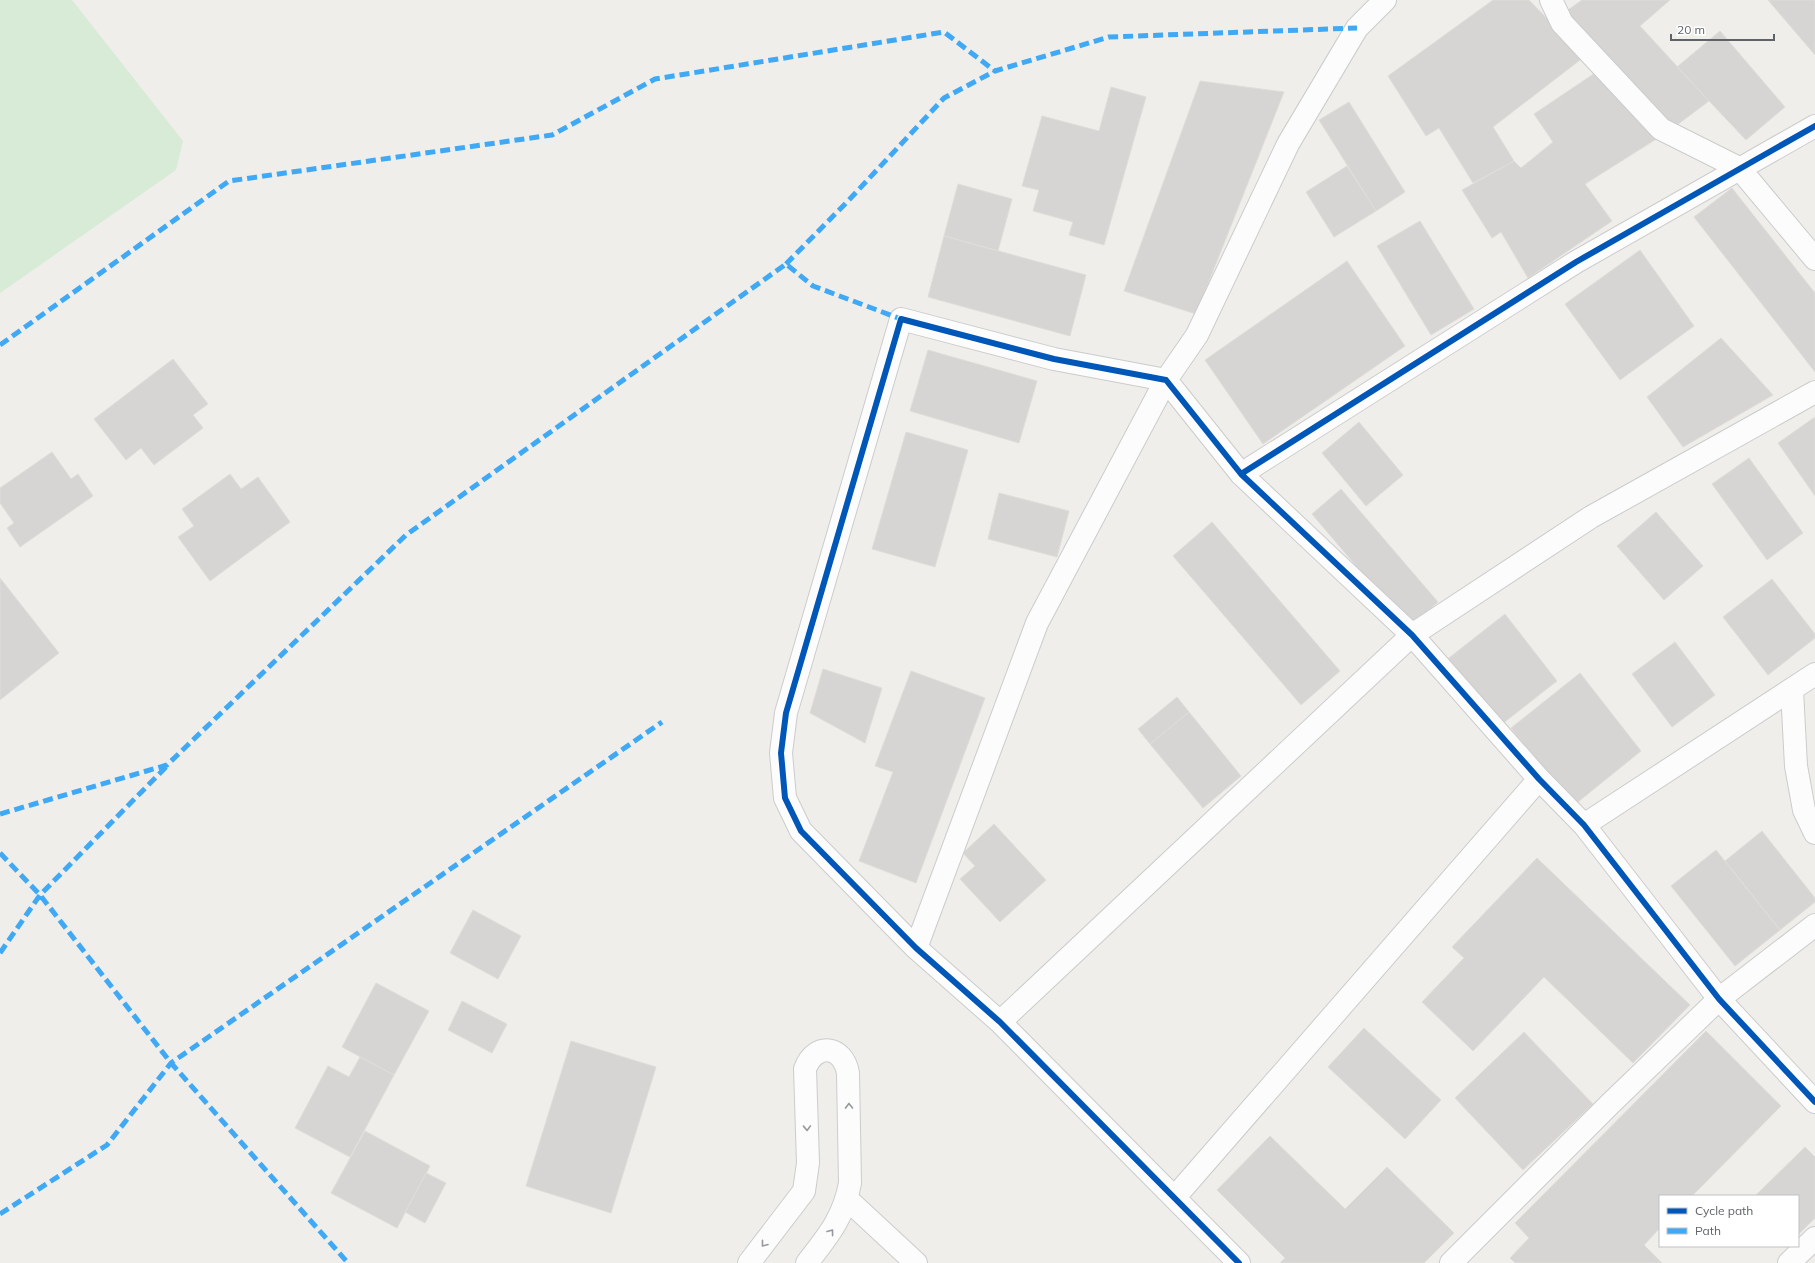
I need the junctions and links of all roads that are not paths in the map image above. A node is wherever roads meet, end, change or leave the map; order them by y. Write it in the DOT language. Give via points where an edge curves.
graph roads {
  1 [pos="1385,0"];
  2 [pos="1551,0"];
  3 [pos="1815,126"];
  4 [pos="1740,168"];
  5 [pos="1815,259"];
  6 [pos="1166,380"];
  7 [pos="1815,392"];
  8 [pos="1241,474"];
  9 [pos="1412,635"];
  10 [pos="1815,674"];
  11 [pos="1792,690"];
  12 [pos="1539,780"];
  13 [pos="1584,826"];
  14 [pos="1815,833"];
  15 [pos="1815,925"];
  16 [pos="916,948"];
  17 [pos="1719,999"];
  18 [pos="1000,1022"];
  19 [pos="1815,1102"];
  20 [pos="1175,1197"];
  21 [pos="847,1199"];
  22 [pos="1815,1238"];
  23 [pos="749,1263"];
  24 [pos="807,1263"];
  25 [pos="916,1263"];
  26 [pos="1238,1263"];
  27 [pos="1452,1263"];
  28 [pos="1789,1263"];
  1 -- 6 [label="street" via="1357,28 1288,144 1197,335"];
  2 -- 4 [label="street" via="1562,23 1661,130"];
  3 -- 4 [label="street"];
  4 -- 5 [label="street"];
  4 -- 8 [label="street" via="1576,262"];
  6 -- 8 [label="street"];
  6 -- 16 [label="street" via="1037,623"];
  6 -- 16 [label="street" via="1054,359 901,319 786,714 781,753 785,798 801,830"];
  7 -- 9 [label="street" via="1591,517"];
  8 -- 9 [label="street"];
  9 -- 12 [label="street"];
  9 -- 18 [label="street"];
  10 -- 11 [label="street"];
  11 -- 13 [label="street"];
  11 -- 14 [label="street" via="1796,766 1804,810"];
  12 -- 13 [label="street"];
  12 -- 20 [label="street"];
  13 -- 17 [label="street"];
  15 -- 17 [label="street"];
  16 -- 18 [label="street"];
  17 -- 19 [label="street"];
  17 -- 27 [label="street"];
  18 -- 20 [label="street"];
  20 -- 26 [label="street"];
  21 -- 23 [label="street, one-way" via="851,1167 848,1073 846,1062 839,1054 828,1050 818,1052 809,1059 805,1069 808,1163 804,1191"];
  24 -- 21 [label="street, one-way" via="836,1225"];
  21 -- 25 [label="street"];
  22 -- 28 [label="street"];
}
